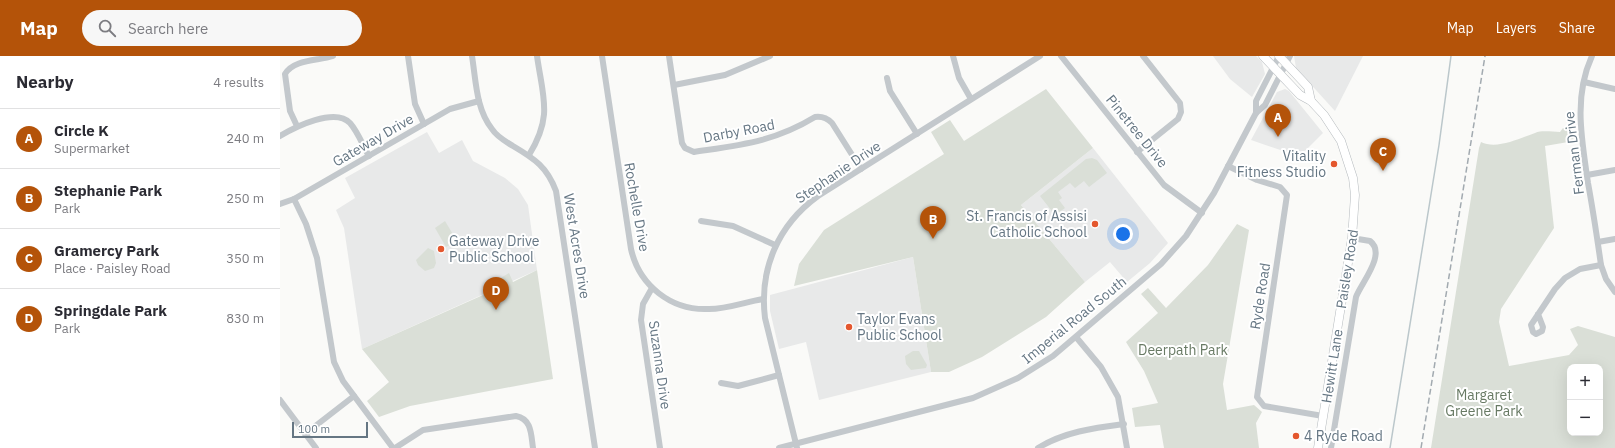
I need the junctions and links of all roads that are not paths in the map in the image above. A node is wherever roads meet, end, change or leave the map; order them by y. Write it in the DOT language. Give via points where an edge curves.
graph roads {
  1 [pos="333,56"];
  2 [pos="408,56"];
  3 [pos="472,56"];
  4 [pos="537,56"];
  5 [pos="602,56"];
  6 [pos="669,56"];
  7 [pos="770,56"];
  8 [pos="953,56"];
  9 [pos="1040,56"];
  10 [pos="1062,56"];
  11 [pos="1143,56"];
  12 [pos="1263,56"];
  13 [pos="1279,56"];
  14 [pos="1592,56"];
  15 [pos="1288,60"];
  16 [pos="1273,67"];
  17 [pos="1280,75"];
  18 [pos="887,78"];
  19 [pos="1584,82"];
  20 [pos="674,85"];
  21 [pos="1615,89"];
  22 [pos="972,99"];
  23 [pos="479,101"];
  24 [pos="1311,101"];
  25 [pos="1256,113"];
  26 [pos="424,124"];
  27 [pos="297,126"];
  28 [pos="917,134"];
  29 [pos="280,136"];
  30 [pos="1137,152"];
  31 [pos="529,155"];
  32 [pos="369,156"];
  33 [pos="1228,166"];
  34 [pos="861,169"];
  35 [pos="1615,170"];
  36 [pos="1587,175"];
  37 [pos="294,199"];
  38 [pos="280,204"];
  39 [pos="1202,213"];
  40 [pos="701,221"];
  41 [pos="1352,238"];
  42 [pos="1615,239"];
  43 [pos="1598,242"];
  44 [pos="775,245"];
  45 [pos="1601,265"];
  46 [pos="652,288"];
  47 [pos="1615,292"];
  48 [pos="763,299"];
  49 [pos="1538,314"];
  50 [pos="1076,337"];
  51 [pos="779,375"];
  52 [pos="722,383"];
  53 [pos="354,396"];
  54 [pos="280,400"];
  55 [pos="1323,416"];
  56 [pos="1124,424"];
  57 [pos="306,434"];
  58 [pos="797,446"];
  59 [pos="316,448"];
  60 [pos="394,448"];
  61 [pos="533,448"];
  62 [pos="595,448"];
  63 [pos="660,448"];
  64 [pos="779,448"];
  65 [pos="1038,448"];
  66 [pos="1127,448"];
  67 [pos="1318,448"];
  68 [pos="1331,448"];
  1 -- 27 [label="street" via="297,64 289,67 285,74 290,111"];
  2 -- 26 [label="street" via="415,104"];
  3 -- 23 [label="street, West Acres Drive"];
  4 -- 31 [label="street" via="545,111 544,126"];
  5 -- 46 [label="street, Rochelle Drive" via="631,249 638,270"];
  6 -- 20 [label="street, Darby Road"];
  7 -- 20 [label="street" via="725,75"];
  8 -- 22 [label="street" via="959,78"];
  9 -- 22 [label="street, Stephanie Drive"];
  10 -- 30 [label="street, Pinetree Drive"];
  11 -- 30 [label="street" via="1180,103 1181,112 1178,120"];
  12 -- 16 [label="main road, Paisley Road"];
  13 -- 15 [label="main road, Paisley Road"];
  13 -- 16 [label="street, Imperial Road South"];
  14 -- 19 [label="street, Ferman Drive"];
  15 -- 17 [label="street, Imperial Road South"];
  15 -- 24 [label="main road, Paisley Road" via="1308,87"];
  16 -- 17 [label="main road, Paisley Road"];
  16 -- 25 [label="street, Imperial Road South" via="1256,101"];
  17 -- 24 [label="main road, Paisley Road" via="1300,95"];
  17 -- 25 [label="street, Imperial Road South" via="1265,105"];
  18 -- 28 [label="street" via="890,90"];
  19 -- 21 [label="street"];
  19 -- 36 [label="street, Ferman Drive" via="1580,116"];
  20 -- 34 [label="street, Darby Road" via="682,143 689,151 762,142 783,135 820,116 832,123"];
  22 -- 28 [label="street, Stephanie Drive"];
  23 -- 26 [label="street, Gateway Drive" via="459,106"];
  23 -- 31 [label="street, West Acres Drive" via="492,130"];
  24 -- 41 [label="main road, Paisley Road" via="1333,126 1348,159 1355,195"];
  25 -- 33 [label="street, Imperial Road South"];
  26 -- 32 [label="street, Gateway Drive"];
  27 -- 29 [label="street"];
  27 -- 32 [label="street" via="337,117 344,119 350,124"];
  28 -- 34 [label="street, Stephanie Drive"];
  30 -- 39 [label="street, Pinetree Drive" via="1164,185"];
  31 -- 62 [label="street, West Acres Drive" via="546,170 556,191"];
  32 -- 37 [label="street, Gateway Drive"];
  33 -- 39 [label="street, Imperial Road South"];
  33 -- 55 [label="street, Ryde Road" via="1257,180 1280,186 1287,195 1257,397 1264,406"];
  34 -- 44 [label="street, Stephanie Drive" via="805,207"];
  35 -- 36 [label="street"];
  36 -- 43 [label="street, Ferman Drive"];
  37 -- 38 [label="street, Gateway Drive"];
  37 -- 53 [label="street" via="314,247 334,362"];
  39 -- 50 [label="street, Imperial Road South" via="1165,260"];
  40 -- 44 [label="street" via="732,226"];
  41 -- 55 [label="main road, Paisley Road"];
  41 -- 68 [label="street, Hewitt Lane" via="1370,241 1376,249 1376,255 1356,297"];
  42 -- 43 [label="street"];
  43 -- 45 [label="street, Ferman Drive"];
  44 -- 48 [label="street, Stephanie Drive" via="767,269"];
  45 -- 47 [label="street, Ferman Drive" via="1606,279"];
  45 -- 49 [label="street" via="1580,269 1565,278 1554,289"];
  46 -- 48 [label="street, Rochelle Drive" via="677,304 698,309"];
  46 -- 63 [label="street, Suzanna Drive" via="643,304 641,320"];
  48 -- 51 [label="street, Stephanie Drive"];
  50 -- 56 [label="street" via="1112,384 1118,397"];
  50 -- 58 [label="street, Imperial Road South" via="1018,378 973,398"];
  51 -- 52 [label="street" via="738,386"];
  51 -- 58 [label="street, Stephanie Drive"];
  53 -- 57 [label="street"];
  53 -- 60 [label="street"];
  54 -- 57 [label="street"];
  55 -- 67 [label="main road, Paisley Road"];
  56 -- 65 [label="street" via="1075,432 1051,440"];
  56 -- 66 [label="street"];
  57 -- 59 [label="street"];
  58 -- 64 [label="street, Imperial Road South"];
  60 -- 61 [label="street" via="423,430 516,416 529,424"];
}
